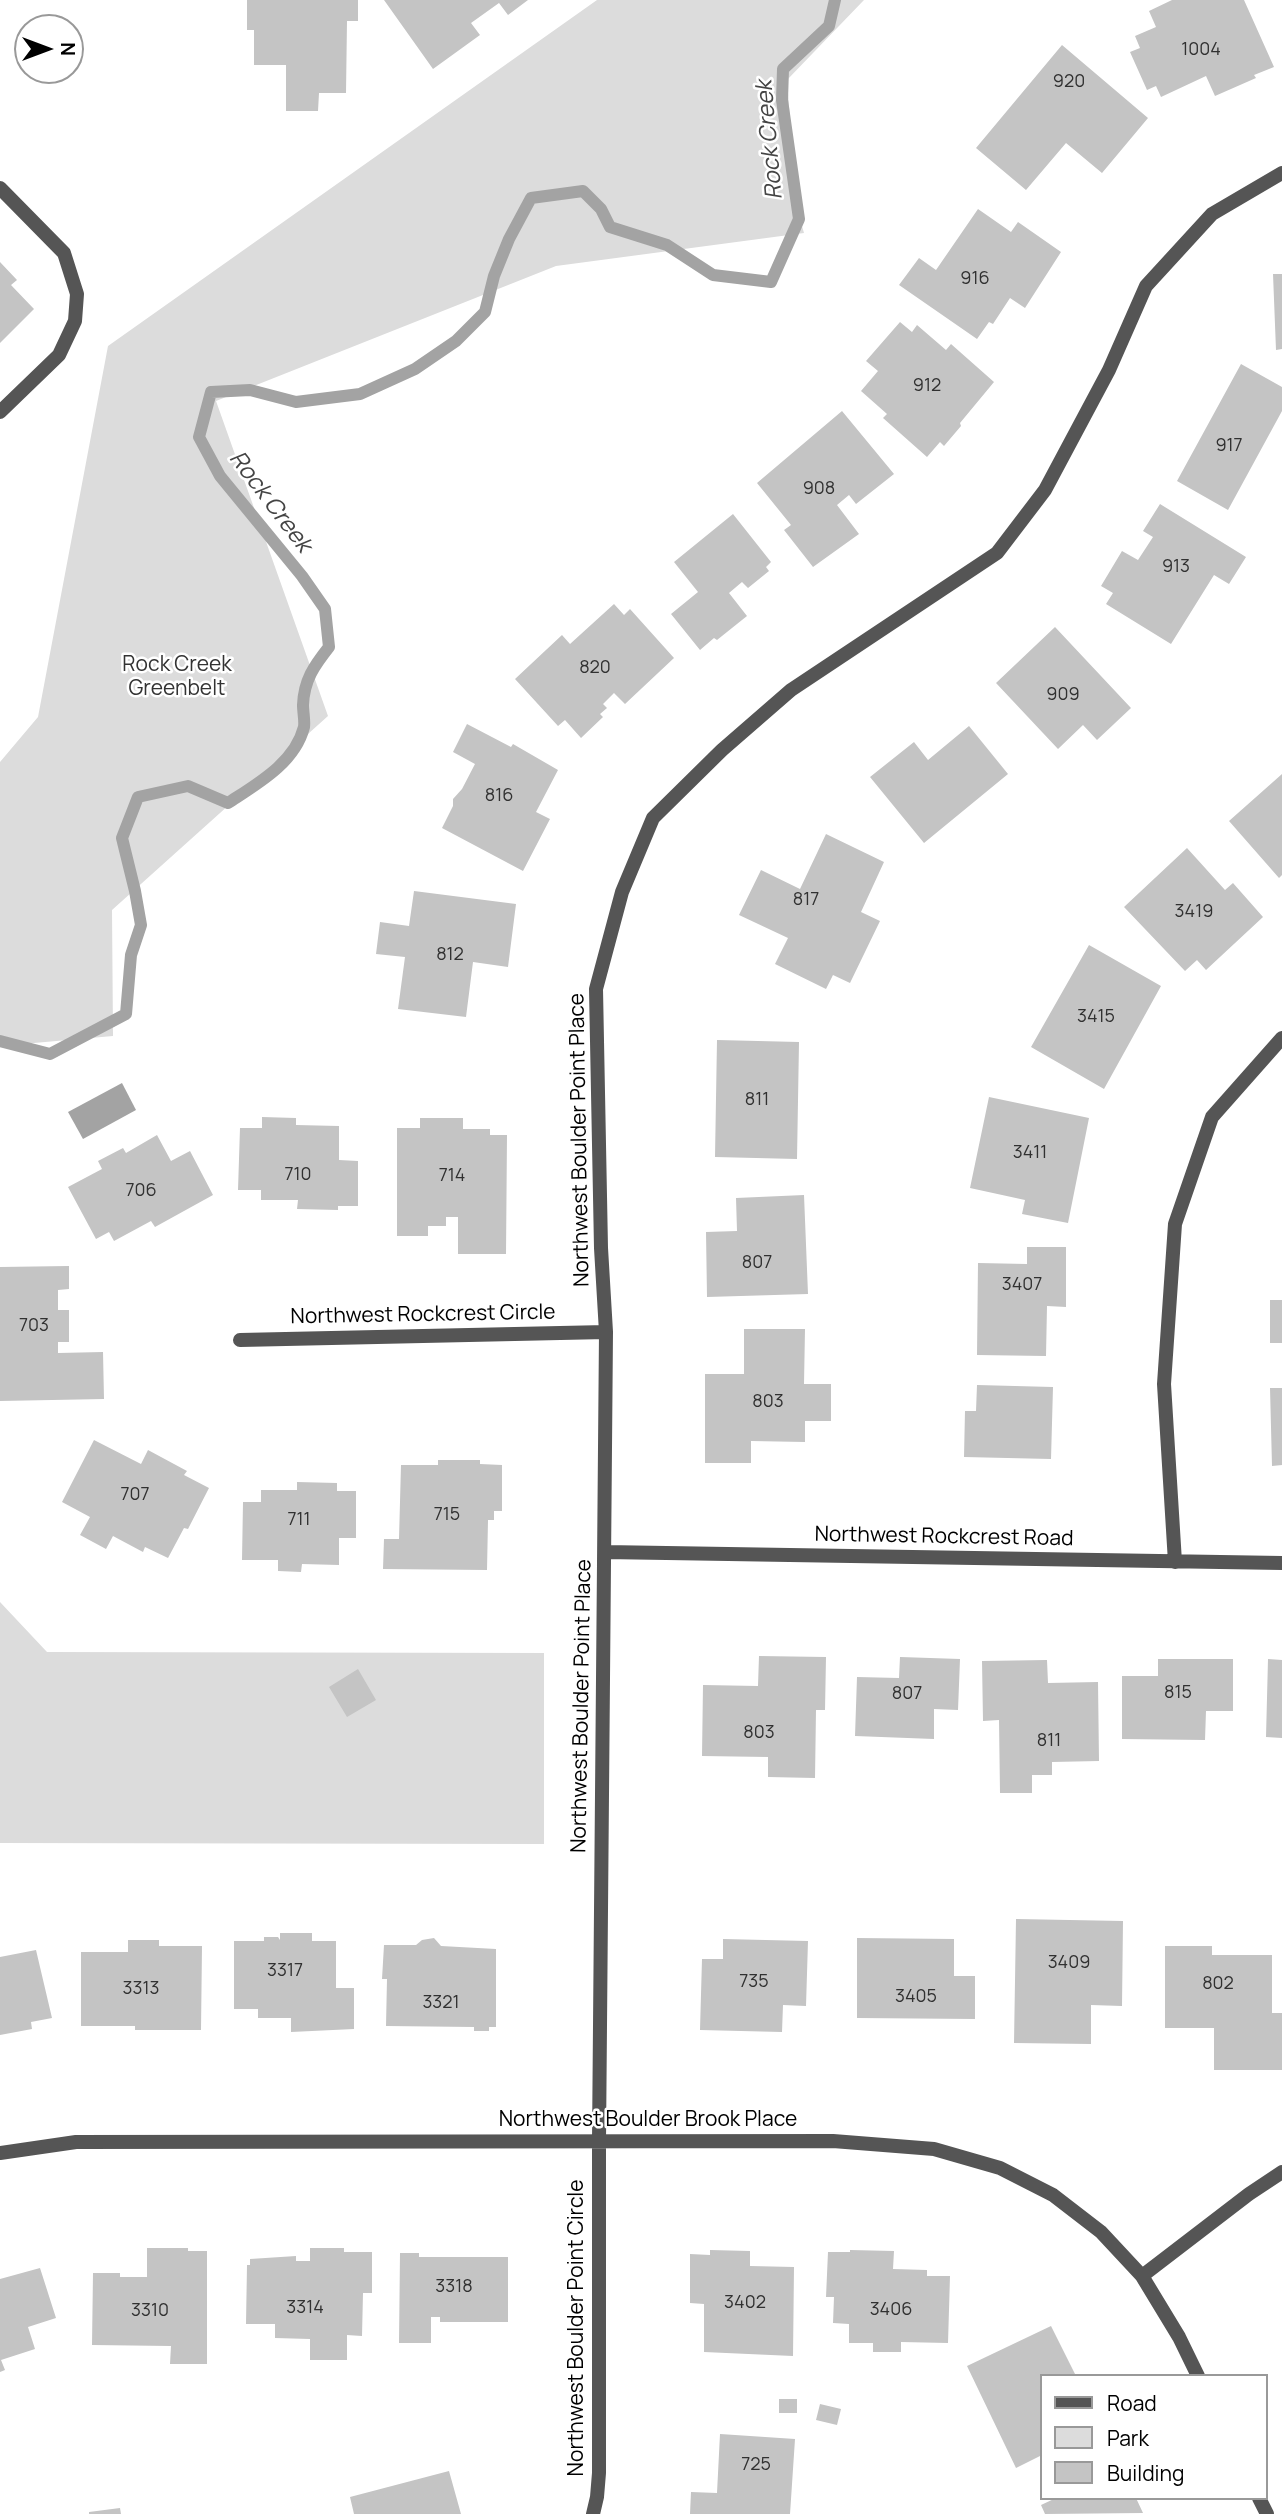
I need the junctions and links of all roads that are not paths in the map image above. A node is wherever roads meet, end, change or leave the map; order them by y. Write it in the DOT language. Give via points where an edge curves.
graph roads {
  1 [pos="1282,173"];
  2 [pos="0,188"];
  3 [pos="0,412"];
  4 [pos="1282,1038"];
  5 [pos="606,1332"];
  6 [pos="240,1340"];
  7 [pos="605,1552"];
  8 [pos="1175,1562"];
  9 [pos="1282,1563"];
  10 [pos="599,2141"];
  11 [pos="0,2153"];
  12 [pos="1282,2172"];
  13 [pos="1142,2276"];
  14 [pos="1197,2374"];
  15 [pos="593,2514"];
  1 -- 5 [label="street, Northwest Boulder Point Place" via="1212,214 1146,286 1109,370 1045,489 997,553 791,690 653,818 622,892 596,989"];
  2 -- 3 [label="street" via="64,253 77,294 75,321 59,355"];
  4 -- 8 [label="street" via="1212,1117 1175,1224 1164,1384"];
  5 -- 6 [label="street, Northwest Rockcrest Circle"];
  5 -- 7 [label="street, Northwest Boulder Point Place"];
  7 -- 8 [label="street, Northwest Rockcrest Road"];
  7 -- 10 [label="street, Northwest Boulder Point Place"];
  8 -- 9 [label="street, Northwest Rockcrest Road"];
  10 -- 11 [label="street, Northwest Boulder Brook Place" via="76,2142"];
  10 -- 13 [label="street, Northwest Boulder Brook Place" via="834,2141 934,2149 1000,2168 1053,2195 1101,2232"];
  10 -- 15 [label="street, Northwest Boulder Point Circle" via="599,2473"];
  12 -- 13 [label="street"];
  13 -- 14 [label="street, Northwest Boulder Brook Place"];
}
